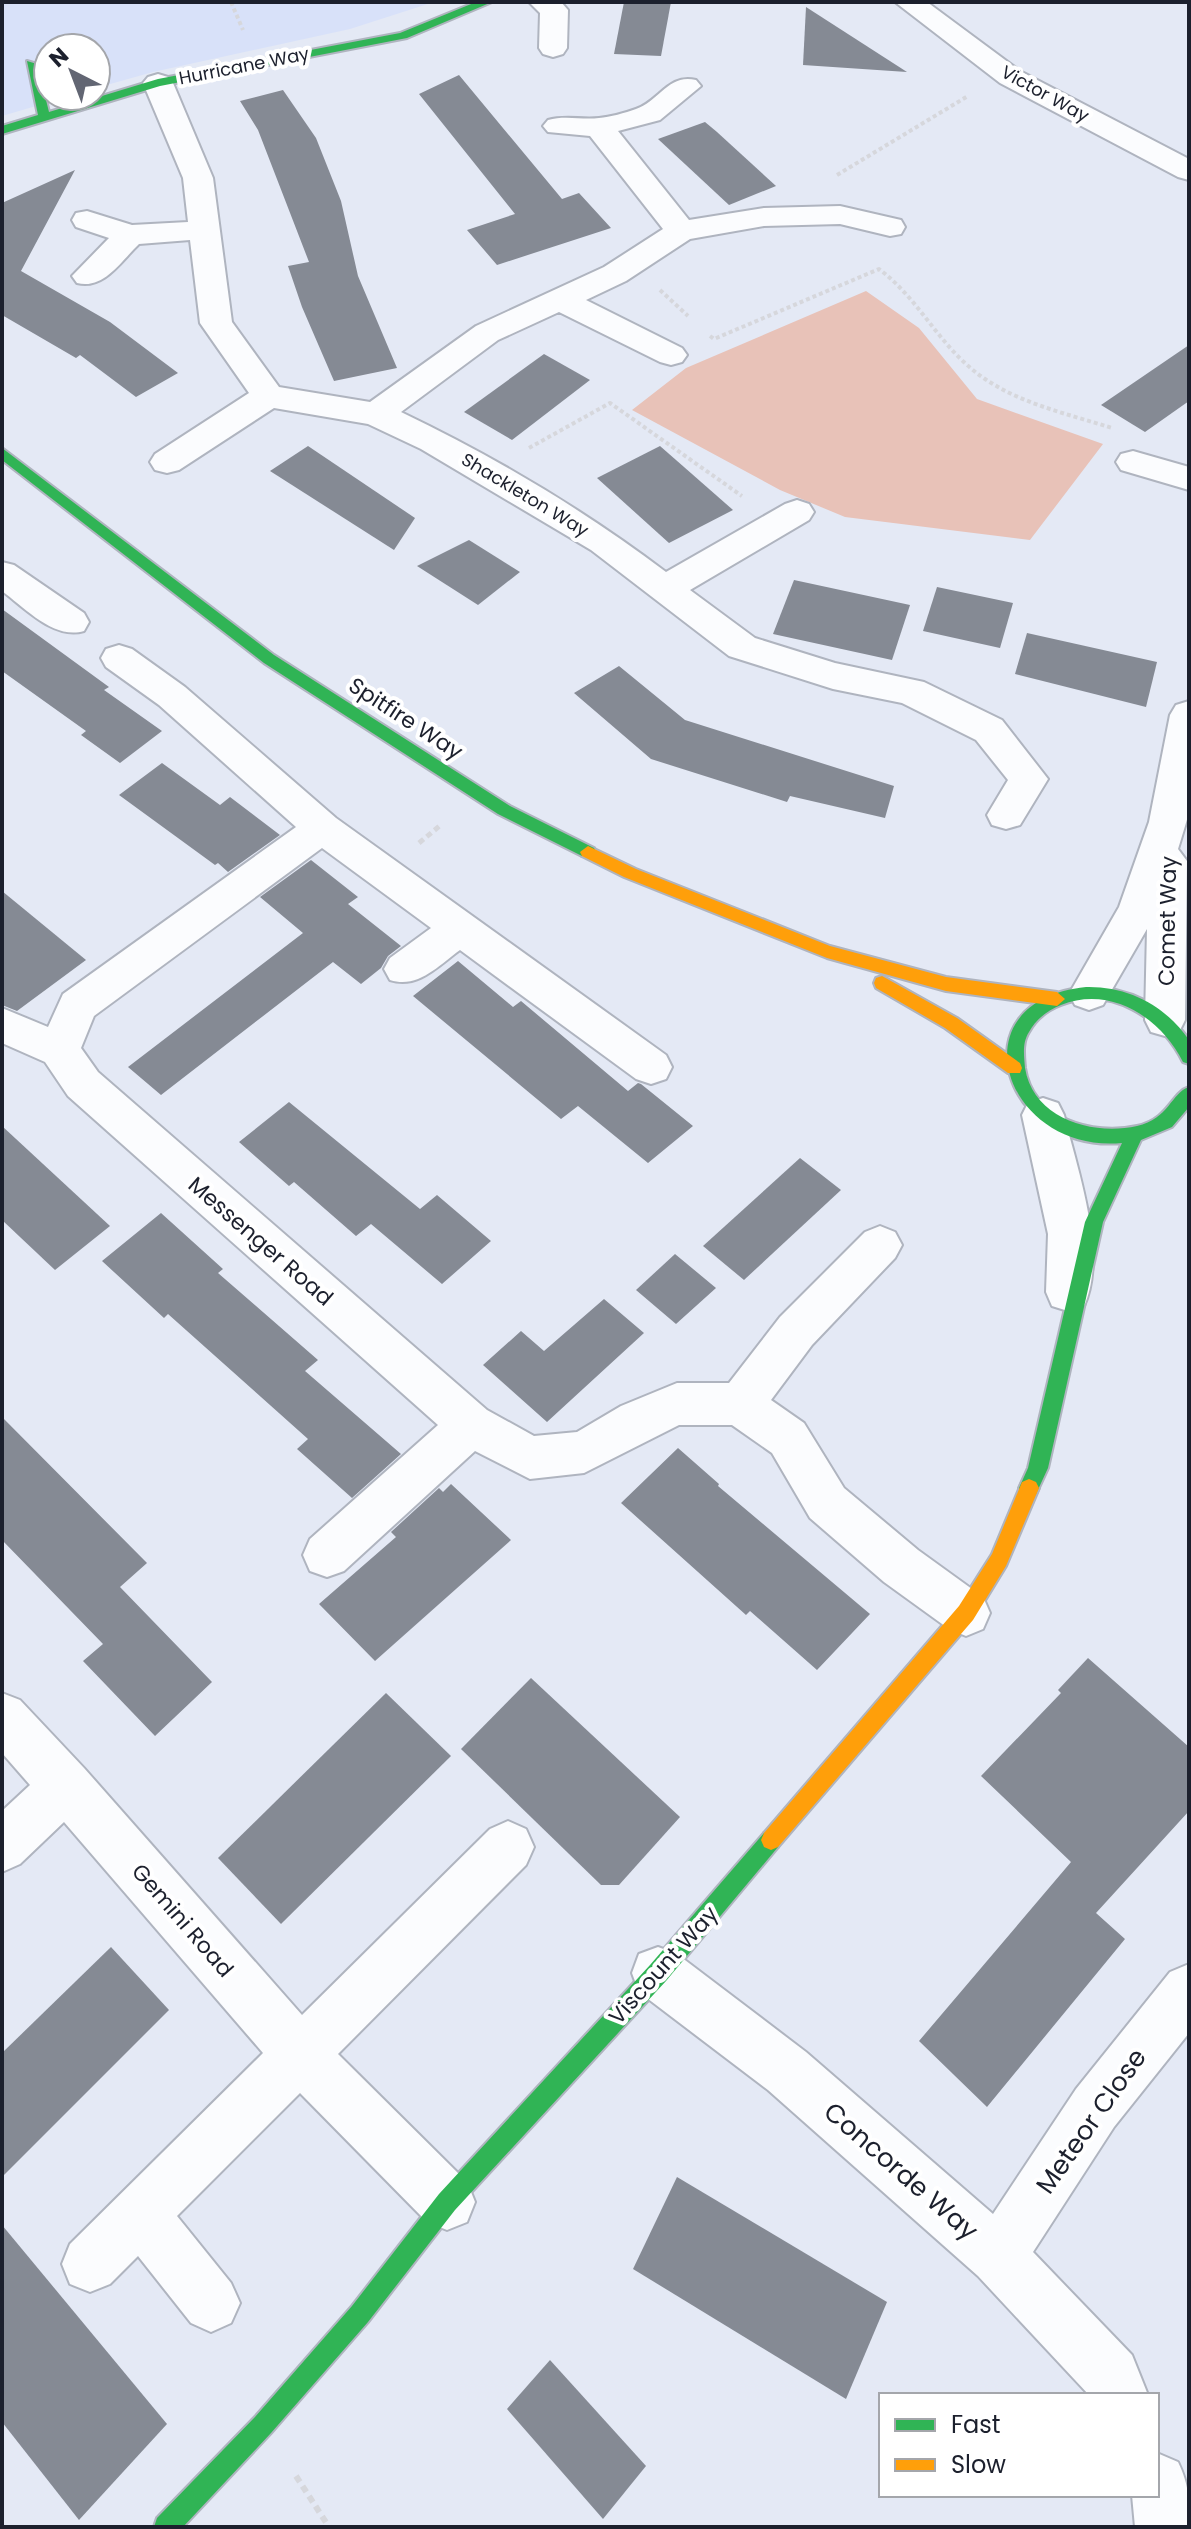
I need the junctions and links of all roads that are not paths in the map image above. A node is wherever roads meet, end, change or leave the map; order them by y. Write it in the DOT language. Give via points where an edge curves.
graph roads {
  1 [pos="486,2"];
  2 [pos="543,2"];
  3 [pos="909,2"];
  4 [pos="553,48"];
  5 [pos="31,64"];
  6 [pos="158,83"];
  7 [pos="686,86"];
  8 [pos="44,115"];
  9 [pos="558,126"];
  10 [pos="599,127"];
  11 [pos="2,130"];
  12 [pos="1189,171"];
  13 [pos="87,220"];
  14 [pos="890,227"];
  15 [pos="206,230"];
  16 [pos="681,231"];
  17 [pos="130,235"];
  18 [pos="88,276"];
  19 [pos="561,300"];
  20 [pos="671,355"];
  21 [pos="268,396"];
  22 [pos="376,414"];
  23 [pos="159,426"];
  24 [pos="2,453"];
  25 [pos="1133,462"];
  26 [pos="1189,479"];
  27 [pos="788,517"];
  28 [pos="2,574"];
  29 [pos="666,588"];
  30 [pos="71,622"];
  31 [pos="119,658"];
  32 [pos="1189,715"];
  33 [pos="1006,815"];
  34 [pos="1168,822"];
  35 [pos="322,828"];
  36 [pos="462,927"];
  37 [pos="827,952"];
  38 [pos="404,969"];
  39 [pos="1073,997"];
  40 [pos="2,1025"];
  41 [pos="1182,1041"];
  42 [pos="60,1050"];
  43 [pos="651,1067"];
  44 [pos="1014,1068"];
  45 [pos="1189,1094"];
  46 [pos="1043,1115"];
  47 [pos="1180,1118"];
  48 [pos="1134,1137"];
  49 [pos="880,1245"];
  50 [pos="1065,1346"];
  51 [pos="740,1404"];
  52 [pos="471,1425"];
  53 [pos="327,1555"];
  54 [pos="966,1613"];
  55 [pos="2,1717"];
  56 [pos="66,1786"];
  57 [pos="2,1846"];
  58 [pos="508,1847"];
  59 [pos="658,1973"];
  60 [pos="1189,1991"];
  61 [pos="300,2054"];
  62 [pos="447,2202"];
  63 [pos="139,2213"];
  64 [pos="998,2256"];
  65 [pos="90,2264"];
  66 [pos="211,2303"];
  67 [pos="1118,2393"];
  68 [pos="1159,2487"];
  69 [pos="166,2527"];
  70 [pos="1165,2527"];
  1 -- 6 [label="street, Hurricane Way" via="403,36"];
  2 -- 4 [label="street" via="554,10"];
  3 -- 12 [label="street, Victor Way" via="1010,77"];
  5 -- 8 [label="street"];
  6 -- 8 [label="street, Hurricane Way"];
  6 -- 15 [label="street" via="198,178"];
  7 -- 10 [label="street" via="650,114"];
  8 -- 11 [label="street, Hurricane Way"];
  9 -- 10 [label="street"];
  10 -- 16 [label="street"];
  13 -- 17 [label="street"];
  14 -- 16 [label="street" via="840,215 764,217"];
  15 -- 17 [label="street"];
  15 -- 21 [label="street" via="216,323"];
  16 -- 19 [label="street" via="615,274"];
  17 -- 18 [label="street"];
  19 -- 20 [label="street"];
  19 -- 22 [label="street" via="487,333"];
  21 -- 22 [label="street, Shackleton Way"];
  21 -- 23 [label="street" via="179,454"];
  22 -- 29 [label="street, Shackleton Way" via="488,472 603,542"];
  24 -- 37 [label="street, Spitfire Way" via="269,659 504,810 630,873"];
  25 -- 26 [label="street"];
  27 -- 29 [label="street"];
  28 -- 30 [label="street"];
  29 -- 33 [label="street, Shackleton Way" via="742,647 833,676 911,691 989,730 1029,779"];
  31 -- 35 [label="street" via="172,696"];
  32 -- 34 [label="street, Comet Way"];
  34 -- 39 [label="street, Comet Way" via="1138,909"];
  34 -- 41 [label="street, Comet Way"];
  35 -- 36 [label="street"];
  35 -- 42 [label="street" via="77,1006"];
  36 -- 38 [label="street"];
  36 -- 43 [label="street"];
  37 -- 39 [label="street, Spitfire Way" via="946,984"];
  37 -- 44 [label="street, Spitfire Way" via="951,1023"];
  39 -- 41 [label="street, Spitfire Way" via="1107,994 1139,1003"];
  39 -- 44 [label="street" via="1034,1013 1018,1033"];
  40 -- 42 [label="street"];
  42 -- 52 [label="street, Messenger Road" via="83,1084"];
  44 -- 46 [label="street" via="1023,1092"];
  45 -- 47 [label="street"];
  46 -- 48 [label="street" via="1079,1134 1111,1140"];
  46 -- 50 [label="street, Viscount Way" via="1070,1234"];
  47 -- 48 [label="street"];
  48 -- 50 [label="street, Viscount Way" via="1094,1222"];
  49 -- 51 [label="street" via="796,1331"];
  50 -- 54 [label="street, Viscount Way" via="1038,1468 999,1560"];
  51 -- 52 [label="street, Messenger Road" via="677,1404 584,1452 530,1458"];
  51 -- 54 [label="street" via="788,1438 827,1503"];
  52 -- 53 [label="street"];
  54 -- 59 [label="street, Viscount Way"];
  55 -- 56 [label="street, Gemini Road"];
  56 -- 57 [label="street"];
  56 -- 61 [label="street, Gemini Road"];
  58 -- 61 [label="street"];
  59 -- 62 [label="street, Viscount Way"];
  59 -- 64 [label="street, Concorde Way" via="787,2071"];
  60 -- 64 [label="street, Meteor Close" via="1095,2108"];
  61 -- 62 [label="street, Gemini Road"];
  61 -- 63 [label="street"];
  62 -- 69 [label="street, Viscount Way" via="360,2314"];
  63 -- 65 [label="street"];
  63 -- 66 [label="street"];
  64 -- 67 [label="street, Concorde Way" via="1111,2376"];
  68 -- 70 [label="street"];
}
